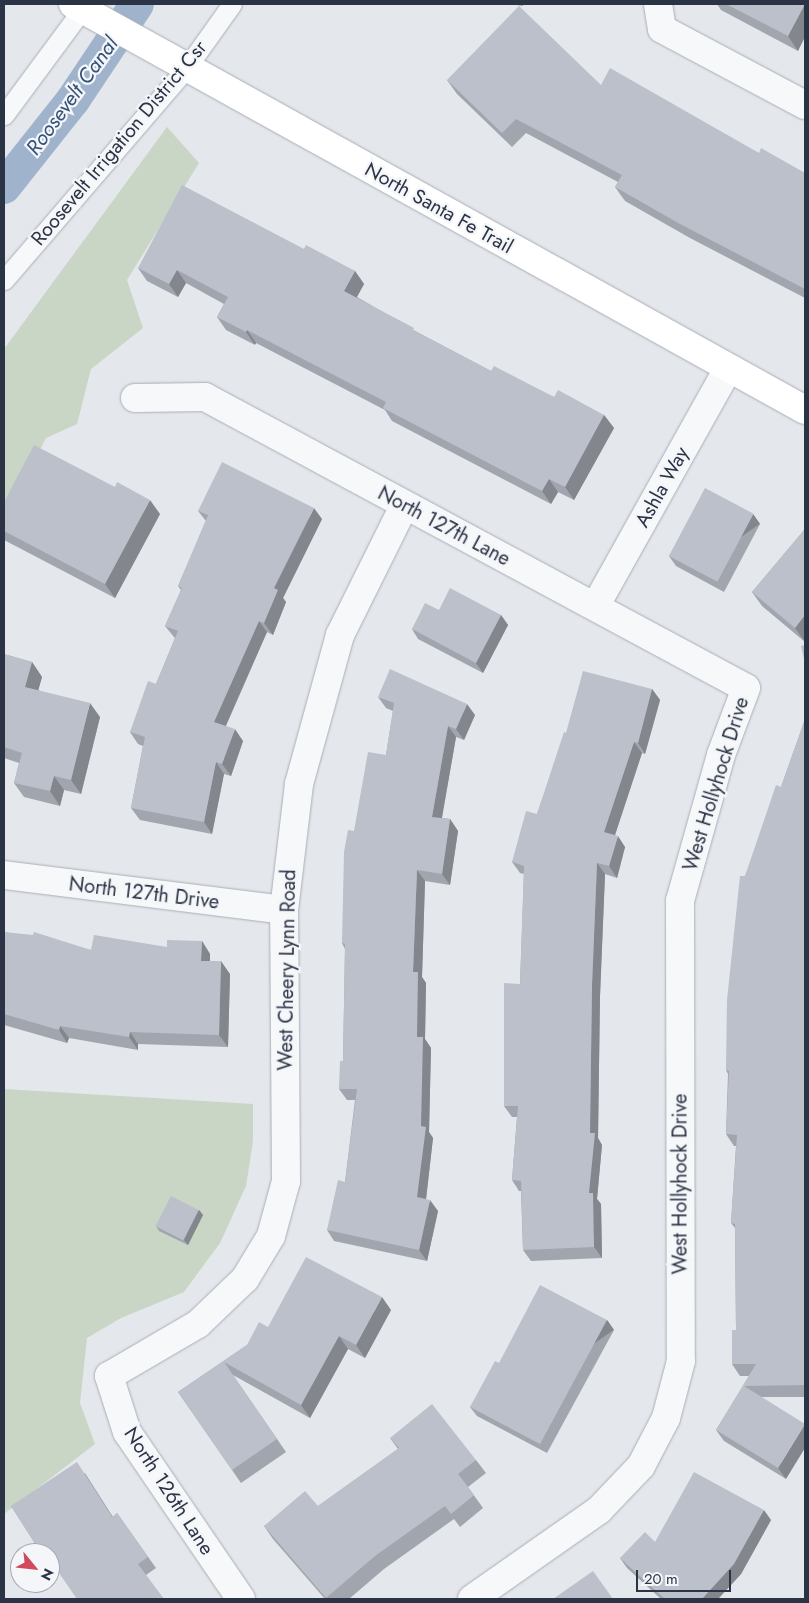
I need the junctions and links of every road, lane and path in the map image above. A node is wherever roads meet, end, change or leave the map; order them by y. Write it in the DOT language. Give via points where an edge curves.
graph roads {
  1 [pos="232,4"];
  2 [pos="658,4"];
  3 [pos="85,8"];
  4 [pos="179,63"];
  5 [pos="805,105"];
  6 [pos="4,114"];
  7 [pos="4,280"];
  8 [pos="728,368"];
  9 [pos="134,398"];
  10 [pos="805,410"];
  11 [pos="404,506"];
  12 [pos="596,605"];
  13 [pos="746,688"];
  14 [pos="4,875"];
  15 [pos="284,910"];
  16 [pos="109,1376"];
  17 [pos="241,1599"];
  18 [pos="472,1599"];
  1 -- 4 [label="lane, Roosevelt Irrigation District Csr"];
  2 -- 5 [label="street" via="662,29"];
  3 -- 4 [label="street, North Santa Fe Trail"];
  3 -- 6 [label="lane"];
  4 -- 7 [label="lane, Roosevelt Irrigation District Csr"];
  4 -- 8 [label="street, North Santa Fe Trail"];
  8 -- 10 [label="street, North Santa Fe Trail"];
  8 -- 12 [label="street, Ashla Way"];
  9 -- 11 [label="street, North 127th Lane" via="205,397"];
  11 -- 12 [label="street, North 127th Lane"];
  11 -- 15 [label="street, West Cheery Lynn Road" via="340,635 298,784"];
  12 -- 13 [label="street, North 127th Lane"];
  13 -- 18 [label="street, West Hollyhock Drive" via="721,754 680,901 681,1361 666,1418 641,1466 599,1510"];
  14 -- 15 [label="street, North 127th Drive"];
  15 -- 16 [label="street, West Cheery Lynn Road" via="286,1181 271,1236 245,1279 198,1324"];
  16 -- 17 [label="street, North 126th Lane" via="127,1432"];
}
